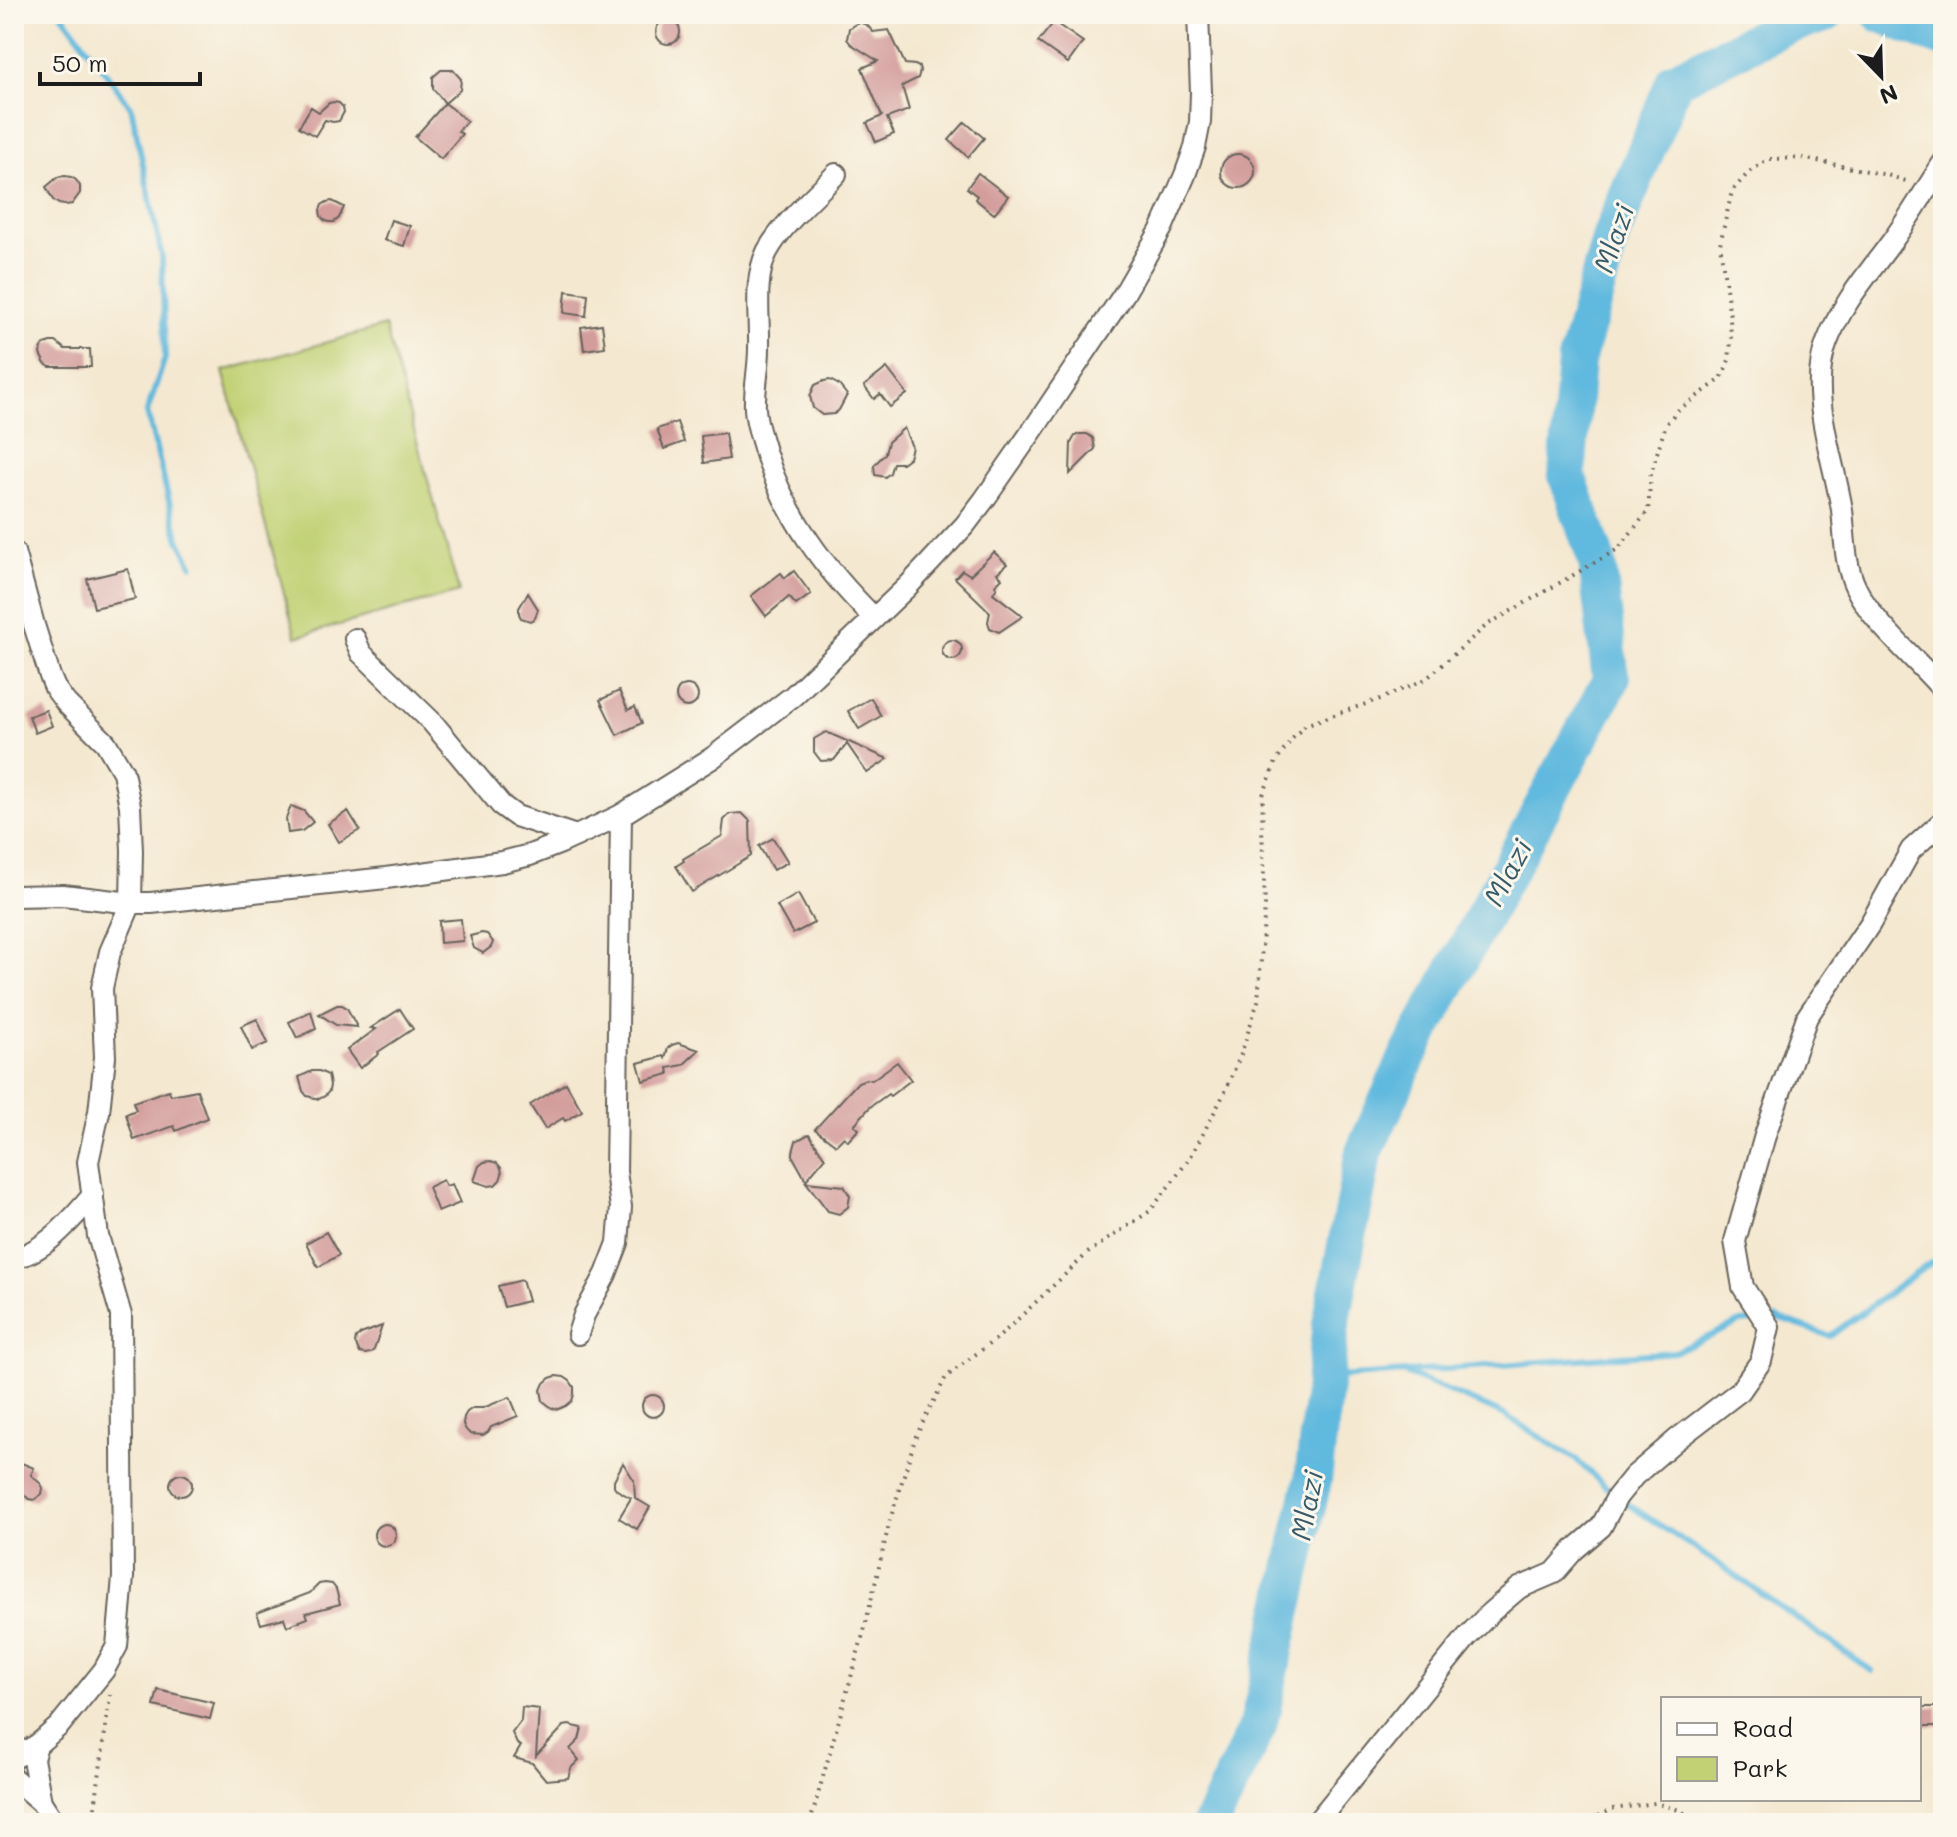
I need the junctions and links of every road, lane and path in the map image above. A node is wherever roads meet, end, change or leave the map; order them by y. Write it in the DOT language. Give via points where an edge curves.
graph roads {
  1 [pos="1198,14"];
  2 [pos="1943,163"];
  3 [pos="836,174"];
  4 [pos="1926,188"];
  5 [pos="14,552"];
  6 [pos="874,618"];
  7 [pos="355,639"];
  8 [pos="1943,690"];
  9 [pos="621,815"];
  10 [pos="1943,821"];
  11 [pos="576,836"];
  12 [pos="14,896"];
  13 [pos="131,903"];
  14 [pos="93,1195"];
  15 [pos="14,1258"];
  16 [pos="578,1334"];
  17 [pos="111,1690"];
  18 [pos="37,1745"];
  19 [pos="14,1758"];
  20 [pos="14,1779"];
  21 [pos="41,1802"];
  22 [pos="55,1823"];
  23 [pos="93,1823"];
  24 [pos="810,1823"];
  25 [pos="1316,1823"];
  26 [pos="1584,1823"];
  27 [pos="1702,1823"];
  1 -- 6 [label="street" via="1200,122 1162,228 1124,294 984,500"];
  2 -- 4 [label="street"];
  3 -- 6 [label="street" via="778,236 762,265 755,413 769,463 796,522 819,557"];
  4 -- 8 [label="street" via="1855,288 1827,340 1820,372 1855,588"];
  4 -- 24 [label="path" via="1802,158 1769,159 1749,172 1732,191 1720,244 1730,317 1729,360 1721,379 1666,424 1651,473 1648,511 1618,549 1487,625 1426,679 1305,725 1283,751 1263,795 1265,905 1258,1001 1224,1094 1190,1158 1150,1211 1089,1252 1001,1335 946,1377 916,1436 890,1520"];
  5 -- 13 [label="street" via="55,688 106,743 123,772 130,806"];
  6 -- 9 [label="street" via="793,696 712,758"];
  7 -- 11 [label="street" via="361,653 432,722 501,805 516,816"];
  9 -- 11 [label="street"];
  9 -- 16 [label="street" via="616,1172 621,1207 618,1243"];
  10 -- 25 [label="street" via="1911,850 1870,924 1807,1017 1766,1132 1735,1241 1743,1287 1769,1327 1761,1361 1740,1391 1634,1476 1601,1527 1554,1573 1519,1588 1491,1612"];
  11 -- 13 [label="street" via="502,862"];
  12 -- 13 [label="street"];
  13 -- 14 [label="street" via="110,952 102,988 105,1057 88,1162"];
  14 -- 15 [label="street" via="62,1231"];
  14 -- 18 [label="street" via="98,1236 121,1315 123,1577 117,1646 85,1695"];
  17 -- 23 [label="path"];
  18 -- 19 [label="street"];
  18 -- 21 [label="street" via="33,1759"];
  20 -- 21 [label="street"];
  21 -- 22 [label="street"];
  26 -- 27 [label="path" via="1613,1809 1655,1803"];
}
